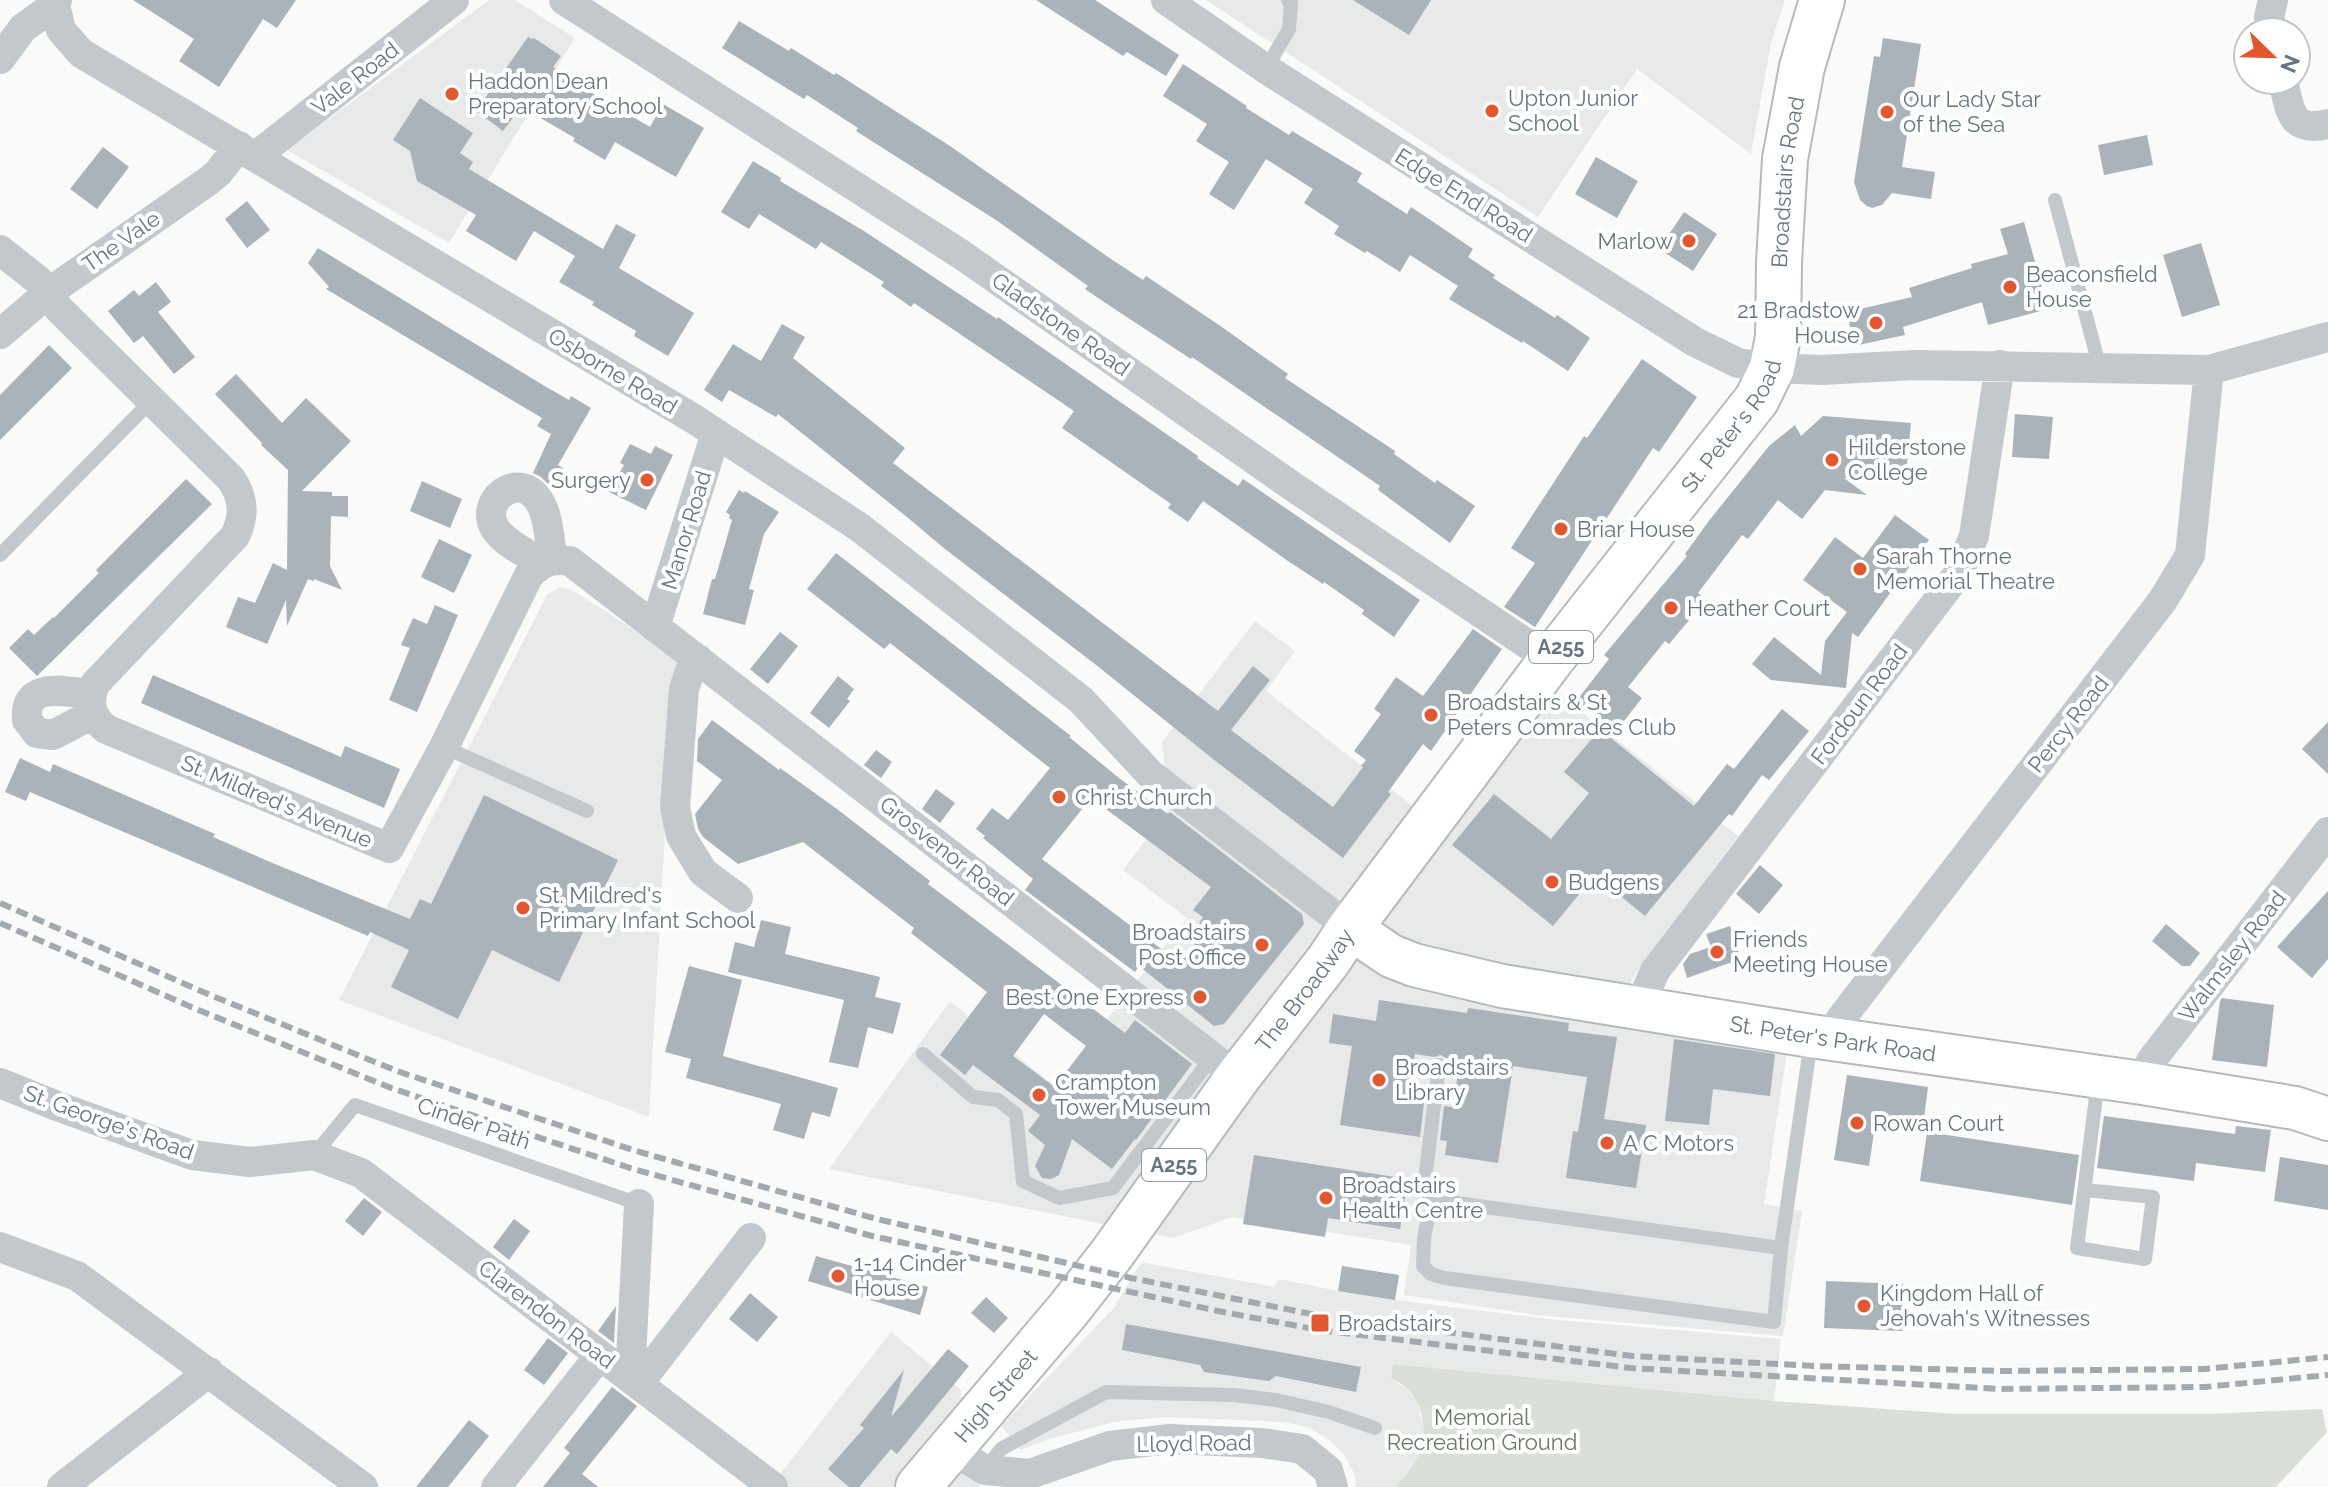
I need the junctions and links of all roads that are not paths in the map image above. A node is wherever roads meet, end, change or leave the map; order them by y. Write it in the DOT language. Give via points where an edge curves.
graph roads {
  1 [pos="454,0"];
  2 [pos="564,0"];
  3 [pos="1166,0"];
  4 [pos="1288,0"];
  5 [pos="1822,0"];
  6 [pos="56,3"];
  7 [pos="0,59"];
  8 [pos="1266,69"];
  9 [pos="2287,96"];
  10 [pos="2328,124"];
  11 [pos="248,151"];
  12 [pos="2055,200"];
  13 [pos="0,250"];
  14 [pos="48,293"];
  15 [pos="0,334"];
  16 [pos="2328,337"];
  17 [pos="2000,365"];
  18 [pos="1772,368"];
  19 [pos="2100,368"];
  20 [pos="2209,370"];
  21 [pos="151,401"];
  22 [pos="716,433"];
  23 [pos="0,555"];
  24 [pos="655,627"];
  25 [pos="698,659"];
  26 [pos="1551,660"];
  27 [pos="444,747"];
  28 [pos="1151,775"];
  29 [pos="587,811"];
  30 [pos="2328,832"];
  31 [pos="738,898"];
  32 [pos="1350,928"];
  33 [pos="1638,1010"];
  34 [pos="1822,1038"];
  35 [pos="923,1054"];
  36 [pos="1439,1065"];
  37 [pos="1225,1066"];
  38 [pos="2099,1076"];
  39 [pos="0,1083"];
  40 [pos="2142,1083"];
  41 [pos="2328,1119"];
  42 [pos="314,1155"];
  43 [pos="2086,1190"];
  44 [pos="639,1204"];
  45 [pos="1433,1209"];
  46 [pos="751,1238"];
  47 [pos="0,1247"];
  48 [pos="1781,1248"];
  49 [pos="1074,1302"];
  50 [pos="600,1355"];
  51 [pos="209,1372"];
  52 [pos="634,1380"];
  53 [pos="1375,1428"];
  54 [pos="967,1459"];
  55 [pos="62,1487"];
  56 [pos="363,1487"];
  57 [pos="496,1487"];
  58 [pos="773,1487"];
  59 [pos="918,1487"];
  60 [pos="1333,1487"];
  1 -- 11 [label="street, Vale Road"];
  2 -- 26 [label="street, Gladstone Road" via="962,255"];
  3 -- 8 [label="street, Edge End Road"];
  4 -- 8 [label="lane" via="1289,29"];
  5 -- 18 [label="main road, Broadstairs Road / A255" via="1802,67 1785,159 1778,337"];
  6 -- 7 [label="street" via="23,28"];
  6 -- 11 [label="street, Osborne Road" via="61,30 81,53"];
  8 -- 18 [label="street, Edge End Road" via="1695,342 1738,363"];
  9 -- 10 [label="street" via="2290,111 2302,125"];
  11 -- 14 [label="street, The Vale"];
  11 -- 22 [label="street, Osborne Road"];
  12 -- 19 [label="lane"];
  13 -- 14 [label="street, St. Mildred's Avenue"];
  14 -- 15 [label="street, The Vale"];
  14 -- 21 [label="street, St. Mildred's Avenue"];
  16 -- 20 [label="street, St. Peter's Road"];
  17 -- 18 [label="street, St. Peter's Road"];
  17 -- 19 [label="street, St. Peter's Road"];
  17 -- 33 [label="street, Fordoun Road" via="1974,536 1958,574 1655,971"];
  18 -- 26 [label="main road, St. Peter's Road / A255" via="1757,399"];
  19 -- 20 [label="street, St. Peter's Road"];
  20 -- 34 [label="street, Percy Road" via="2190,555 2163,600"];
  21 -- 23 [label="lane"];
  21 -- 27 [label="street, St. Mildred's Avenue" via="231,479 241,498 242,518 235,536 95,684 92,704 106,729 389,848"];
  22 -- 24 [label="street, Manor Road"];
  22 -- 28 [label="street, Osborne Road" via="859,527 1081,700"];
  24 -- 25 [label="street, Grosvenor Road"];
  24 -- 27 [label="street, St. Mildred's Avenue" via="570,561 547,561 529,575"];
  25 -- 31 [label="street" via="684,689 675,807 681,836 703,872"];
  25 -- 37 [label="street, Grosvenor Road"];
  26 -- 32 [label="main road, St. Peter's Road / A255"];
  27 -- 29 [label="lane"];
  28 -- 32 [label="street, The Broadway"];
  30 -- 40 [label="street, Walmsley Road" via="2151,1061"];
  32 -- 33 [label="main road, St. Peter's Park Road" via="1414,965"];
  32 -- 37 [label="main road, The Broadway / A255" via="1328,961"];
  33 -- 34 [label="main road, St. Peter's Park Road"];
  34 -- 38 [label="main road, St. Peter's Park Road"];
  34 -- 48 [label="lane"];
  35 -- 37 [label="lane" via="973,1097 998,1100 1016,1114 1023,1181 1059,1198 1113,1188"];
  36 -- 45 [label="lane" via="1425,1180"];
  37 -- 49 [label="main road, The Broadway / A255" via="1111,1255"];
  38 -- 40 [label="main road, St. Peter's Park Road"];
  38 -- 43 [label="lane"];
  39 -- 42 [label="street, St. George's Road" via="192,1155 250,1162"];
  40 -- 41 [label="main road, St. Peter's Park Road" via="2295,1108"];
  42 -- 44 [label="lane, Cinder Path" via="355,1105"];
  42 -- 50 [label="street, Clarendon Road" via="361,1173"];
  43 -- 43 [label="lane" via="2077,1248 2145,1259 2153,1197"];
  44 -- 52 [label="street"];
  45 -- 48 [label="lane" via="1449,1202"];
  45 -- 48 [label="lane" via="1423,1258 1431,1274 1774,1322"];
  46 -- 52 [label="street"];
  47 -- 51 [label="street" via="77,1276"];
  49 -- 54 [label="main road, High Street / A255"];
  50 -- 52 [label="street, Clarendon Road"];
  50 -- 57 [label="street"];
  51 -- 55 [label="street"];
  51 -- 56 [label="street"];
  52 -- 58 [label="street, Clarendon Road"];
  53 -- 54 [label="lane" via="1276,1400 1106,1392 1001,1449"];
  54 -- 59 [label="main road, High Street / A255"];
  54 -- 60 [label="street, Lloyd Road" via="1030,1474 1110,1446 1170,1439 1262,1443 1302,1449 1328,1470"];
}
